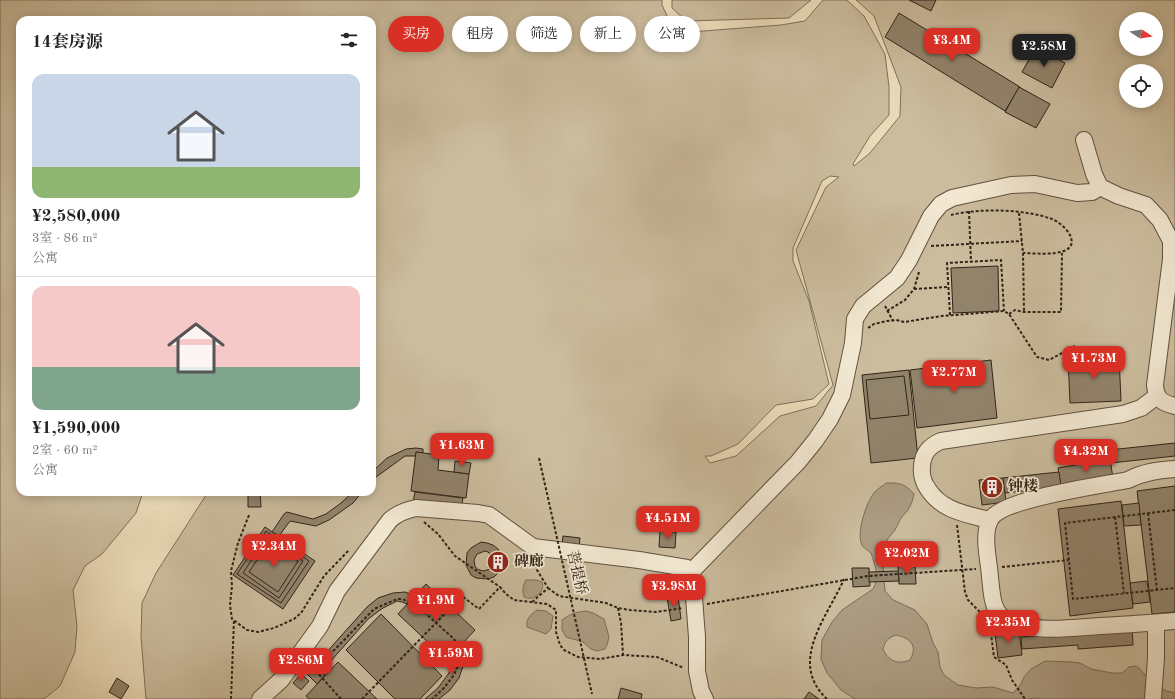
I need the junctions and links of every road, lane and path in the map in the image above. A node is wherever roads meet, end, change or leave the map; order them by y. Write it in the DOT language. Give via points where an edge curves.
graph roads {
  1 [pos="1084,140"];
  2 [pos="1100,187"];
  3 [pos="969,211"];
  4 [pos="1019,213"];
  5 [pos="951,215"];
  6 [pos="1022,241"];
  7 [pos="926,242"];
  8 [pos="971,244"];
  9 [pos="929,252"];
  10 [pos="1023,253"];
  11 [pos="1062,253"];
  12 [pos="971,262"];
  13 [pos="921,268"];
  14 [pos="949,287"];
  15 [pos="914,289"];
  16 [pos="878,294"];
  17 [pos="887,310"];
  18 [pos="1004,312"];
  19 [pos="1024,312"];
  20 [pos="1009,314"];
  21 [pos="950,316"];
  22 [pos="893,321"];
  23 [pos="853,343"];
  24 [pos="1075,346"];
  25 [pos="1157,396"];
  26 [pos="1175,406"];
  27 [pos="539,458"];
  28 [pos="1175,469"];
  29 [pos="409,509"];
  30 [pos="1175,510"];
  31 [pos="960,512"];
  32 [pos="1148,514"];
  33 [pos="250,515"];
  34 [pos="1115,517"];
  35 [pos="989,520"];
  36 [pos="533,547"];
  37 [pos="351,549"];
  38 [pos="692,571"];
  39 [pos="900,575"];
  40 [pos="844,579"];
  41 [pos="500,587"];
  42 [pos="548,588"];
  43 [pos="1175,588"];
  44 [pos="1157,590"];
  45 [pos="1124,594"];
  46 [pos="532,602"];
  47 [pos="694,606"];
  48 [pos="618,608"];
  49 [pos="234,620"];
  50 [pos="995,620"];
  51 [pos="1175,621"];
  52 [pos="436,623"];
  53 [pos="1156,623"];
  54 [pos="623,655"];
  55 [pos="697,671"];
  56 [pos="592,694"];
  57 [pos="231,699"];
  58 [pos="260,699"];
  59 [pos="341,699"];
  60 [pos="362,699"];
  61 [pos="432,699"];
  62 [pos="705,699"];
  63 [pos="827,699"];
  64 [pos="1025,699"];
  65 [pos="1153,699"];
  1 -- 2 [label="lane"];
  2 -- 7 [label="lane" via="1092,192 1077,193 1035,184 1011,185 952,198 931,216"];
  2 -- 25 [label="lane" via="1146,205 1160,220 1171,241 1155,385"];
  3 -- 4 [label="path"];
  3 -- 5 [label="path"];
  3 -- 8 [label="path"];
  4 -- 6 [label="path"];
  4 -- 11 [label="path" via="1053,219 1062,226 1070,235 1072,243 1069,249"];
  6 -- 8 [label="path"];
  6 -- 10 [label="path"];
  7 -- 8 [label="path"];
  7 -- 9 [label="path"];
  7 -- 16 [label="lane" via="908,260 897,278"];
  8 -- 12 [label="path"];
  10 -- 11 [label="path"];
  10 -- 19 [label="path"];
  11 -- 19 [label="path" via="1061,312"];
  12 -- 14 [label="path" via="947,263"];
  12 -- 18 [label="path" via="1001,260"];
  13 -- 15 [label="path"];
  14 -- 15 [label="path"];
  14 -- 21 [label="path"];
  15 -- 17 [label="path" via="905,300"];
  16 -- 17 [label="path"];
  16 -- 23 [label="lane" via="863,306 854,319"];
  17 -- 22 [label="path"];
  18 -- 20 [label="path"];
  18 -- 21 [label="path"];
  19 -- 20 [label="path" via="1015,310"];
  20 -- 24 [label="path" via="1037,357 1049,360"];
  21 -- 22 [label="path"];
  22 -- 23 [label="path" via="874,324"];
  23 -- 38 [label="lane" via="842,395 815,441 798,462"];
  25 -- 26 [label="lane" via="1163,402"];
  25 -- 31 [label="lane" via="1141,408 1123,414 933,444 923,457 924,484 942,505"];
  27 -- 56 [label="path, 菩提桥, bridge"];
  28 -- 35 [label="lane" via="1149,472 1128,480 1028,500 1000,511"];
  29 -- 36 [label="lane" via="489,515"];
  29 -- 41 [label="path" via="438,534 455,556"];
  29 -- 58 [label="lane" via="398,513 390,520 337,591 320,626 281,680"];
  30 -- 32 [label="path"];
  31 -- 35 [label="lane"];
  31 -- 50 [label="path" via="957,530 965,592 968,600 985,617"];
  32 -- 34 [label="path"];
  32 -- 44 [label="path"];
  33 -- 49 [label="path" via="238,543 231,571 230,605"];
  34 -- 45 [label="path"];
  34 -- 45 [label="path" via="1065,523 1073,599"];
  35 -- 50 [label="lane" via="987,542 993,602 997,612"];
  36 -- 38 [label="lane" via="639,560"];
  36 -- 42 [label="path" via="537,570"];
  37 -- 49 [label="path" via="324,576 301,613 294,619 258,632 247,630"];
  38 -- 47 [label="lane"];
  39 -- 40 [label="path"];
  40 -- 47 [label="path"];
  40 -- 63 [label="path" via="813,639 810,663 812,674 818,691"];
  41 -- 46 [label="path" via="514,600"];
  41 -- 52 [label="path" via="479,609 462,596"];
  42 -- 46 [label="path"];
  42 -- 48 [label="path" via="559,596 606,603"];
  43 -- 44 [label="path"];
  44 -- 45 [label="path"];
  46 -- 54 [label="path" via="547,604 556,610 556,632 564,650 578,657 600,659"];
  47 -- 48 [label="path" via="656,612"];
  47 -- 55 [label="lane"];
  48 -- 54 [label="path"];
  49 -- 57 [label="path"];
  50 -- 53 [label="lane" via="1053,628"];
  50 -- 64 [label="path" via="990,626 994,657 1006,665 1012,680"];
  51 -- 53 [label="lane"];
  52 -- 59 [label="path" via="416,605 402,599 374,609 315,670"];
  52 -- 60 [label="path"];
  52 -- 61 [label="path" via="454,639 461,652 454,675"];
  53 -- 65 [label="lane"];
  54 -- 55 [label="path" via="657,657"];
  55 -- 62 [label="lane"];
}
